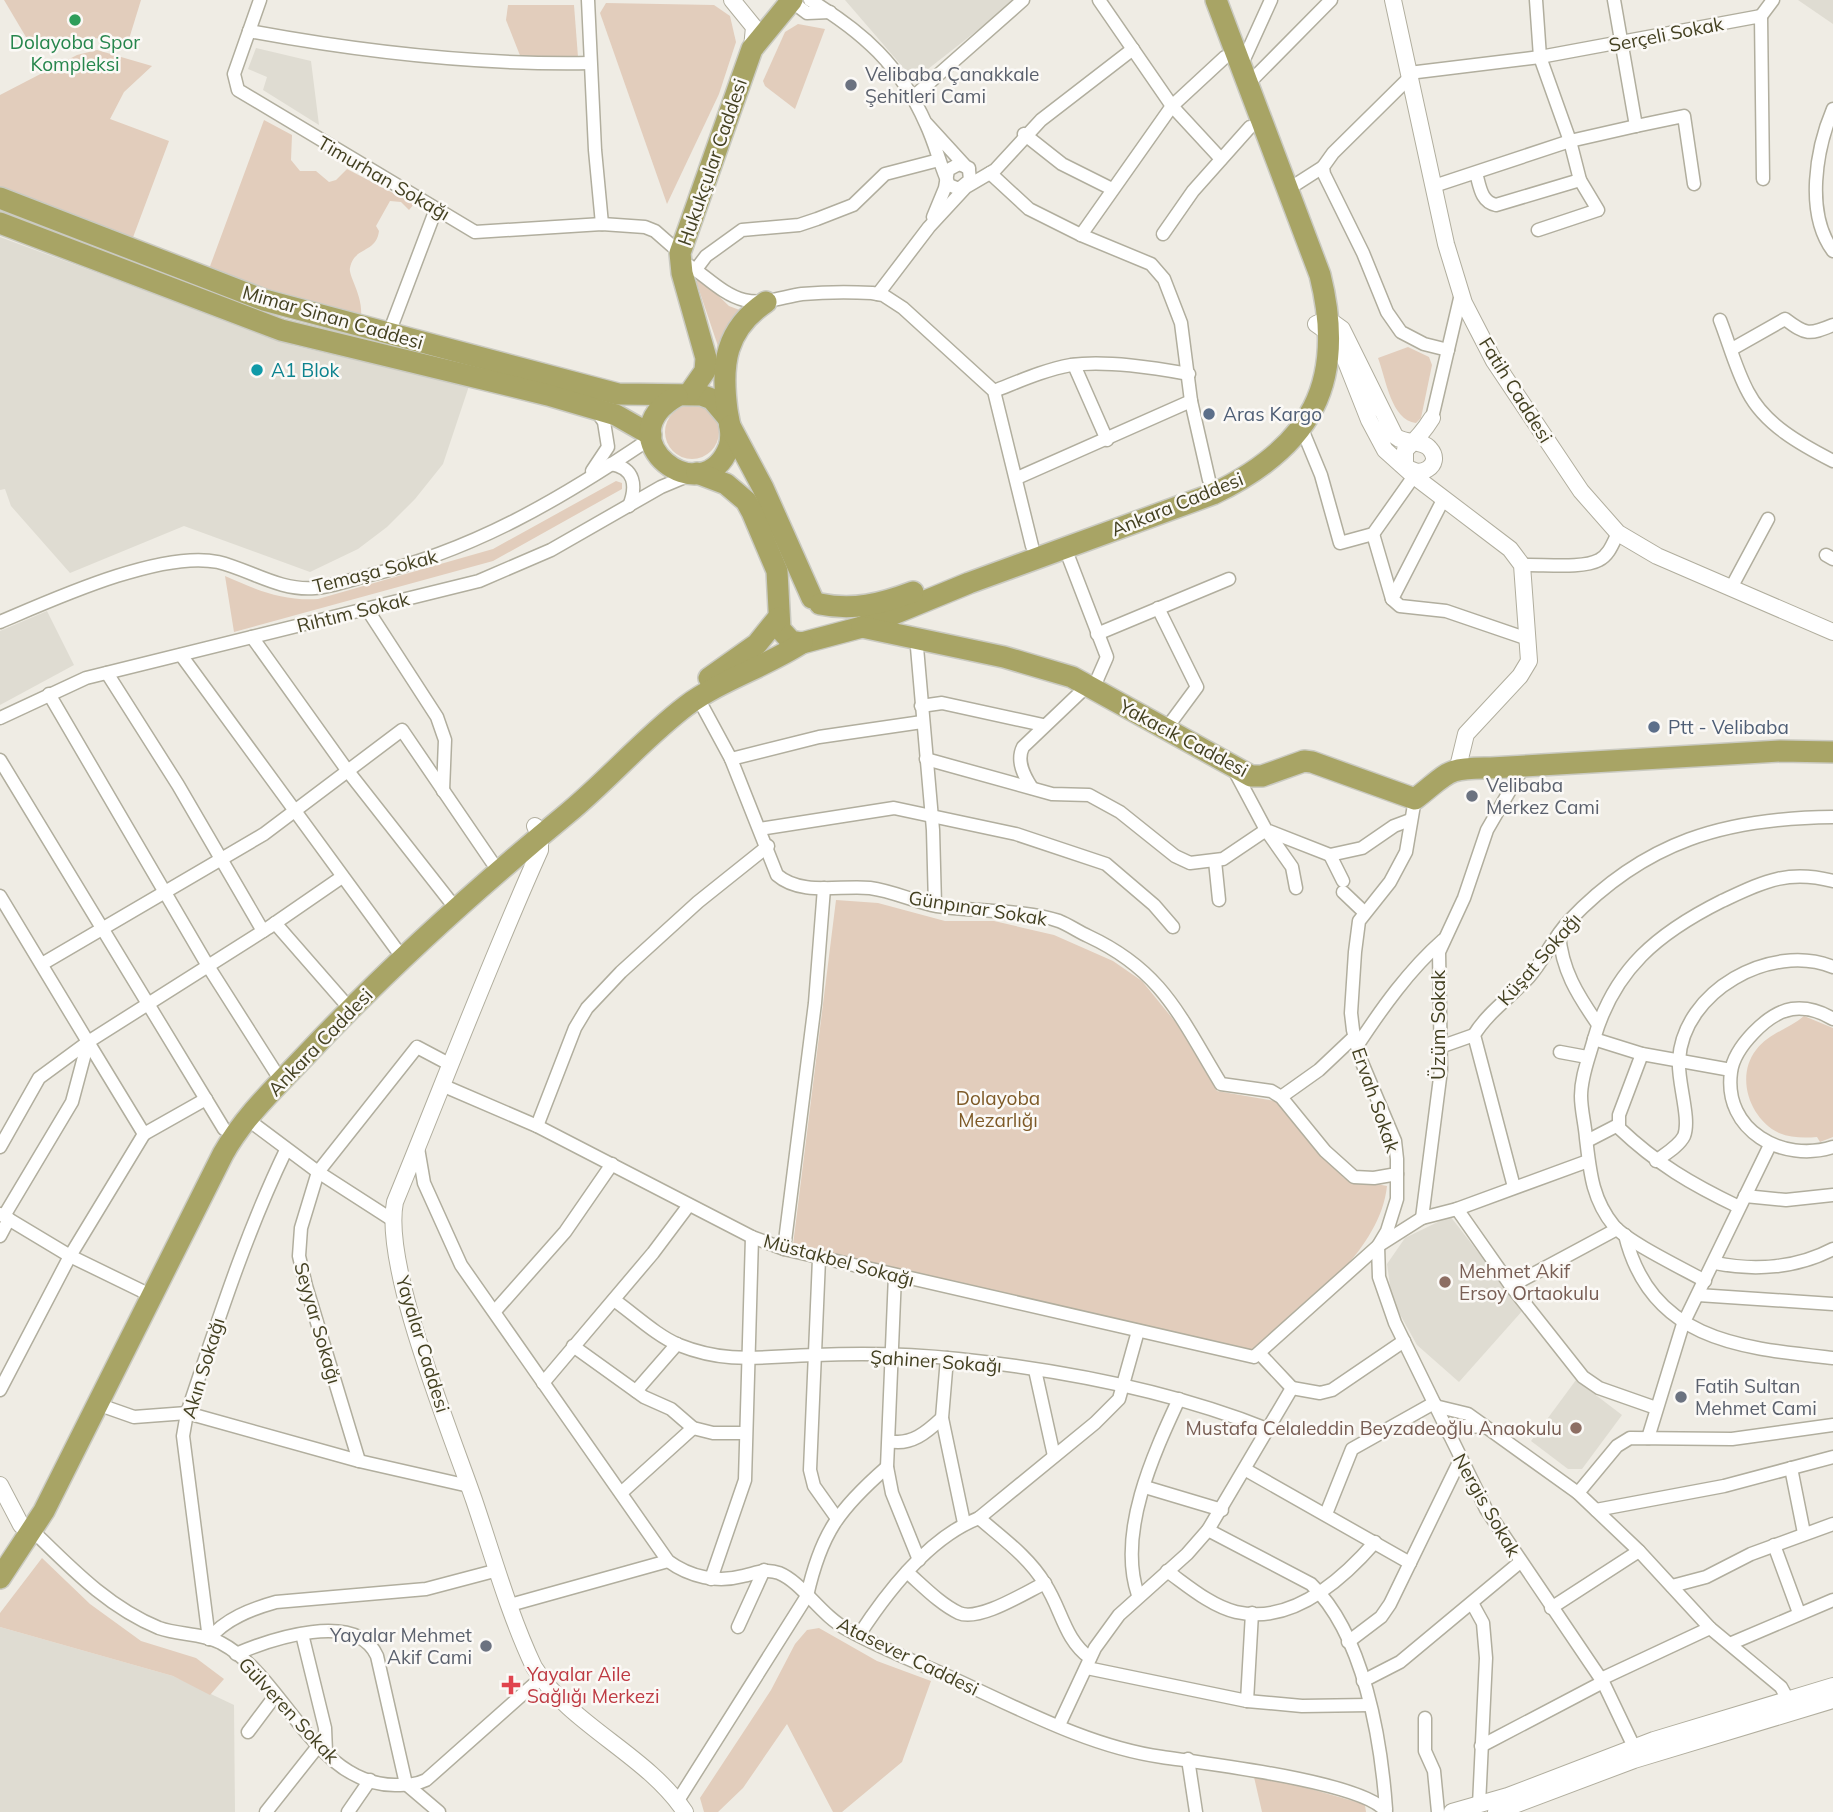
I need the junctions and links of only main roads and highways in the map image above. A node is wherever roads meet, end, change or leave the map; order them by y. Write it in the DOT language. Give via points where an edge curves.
graph roads {
  1 [pos="798,0"];
  2 [pos="1203,0"];
  3 [pos="1216,0"];
  4 [pos="1238,69"];
  5 [pos="0,198"];
  6 [pos="0,223"];
  7 [pos="766,302"];
  8 [pos="1324,325"];
  9 [pos="683,395"];
  10 [pos="729,422"];
  11 [pos="651,437"];
  12 [pos="695,473"];
  13 [pos="817,601"];
  14 [pos="908,609"];
  15 [pos="779,614"];
  16 [pos="862,627"];
  17 [pos="916,636"];
  18 [pos="806,642"];
  19 [pos="1833,752"];
  20 [pos="538,831"];
  21 [pos="229,1133"];
  22 [pos="27,1528"];
  23 [pos="0,1556"];
  24 [pos="0,1578"];
  1 -- 9 [label="main road, Hukukçular Caddesi" via="752,49 686,260 706,358 705,371"];
  2 -- 4 [label="main road, Ankara Caddesi"];
  3 -- 4 [label="main road, Ankara Caddesi"];
  4 -- 8 [label="main road, Ankara Caddesi" via="1250,127"];
  4 -- 8 [label="main road, Ankara Caddesi" via="1320,275"];
  5 -- 9 [label="main road, Mimar Sinan Caddesi" via="264,300 618,394"];
  6 -- 11 [label="main road, Mimar Sinan Caddesi" via="281,330 616,415"];
  7 -- 10 [label="main road" via="742,323 727,355 723,376"];
  8 -- 13 [label="main road, Ankara Caddesi" via="1296,416 1258,455 1209,480 889,601 841,608"];
  8 -- 14 [label="main road, Ankara Caddesi" via="1319,395 1301,429 1279,454 1244,479"];
  9 -- 10 [label="main road" via="712,400"];
  9 -- 11 [label="main road, Hukukçular Caddesi" via="657,412"];
  10 -- 12 [label="main road" via="730,443 725,455 716,465"];
  10 -- 13 [label="main road" via="763,488 802,582"];
  11 -- 12 [label="main road" via="660,460 670,468"];
  12 -- 15 [label="main road" via="726,484 746,501 777,571"];
  13 -- 15 [label="main road, Ankara Caddesi" via="795,597"];
  13 -- 18 [label="main road" via="825,624"];
  14 -- 16 [label="main road, Ankara Caddesi"];
  14 -- 17 [label="main road" via="903,624"];
  15 -- 18 [label="main road" via="779,629 786,638"];
  15 -- 20 [label="main road, Ankara Caddesi" via="757,644 669,705"];
  16 -- 17 [label="main road, Yakacık Caddesi"];
  16 -- 18 [label="main road, Ankara Caddesi"];
  17 -- 19 [label="main road, Yakacık Caddesi" via="1072,677 1251,776 1312,762 1415,799 1458,767"];
  18 -- 20 [label="main road, Ankara Caddesi" via="698,698"];
  20 -- 21 [label="main road, Ankara Caddesi" via="411,949"];
  20 -- 21 [label="main road, Ankara Caddesi" via="492,862 396,949 276,1073"];
  21 -- 22 [label="main road, Ankara Caddesi" via="97,1404"];
  21 -- 22 [label="main road, Ankara Caddesi" via="142,1291"];
  22 -- 23 [label="main road, Ankara Caddesi"];
  22 -- 24 [label="main road, Ankara Caddesi"];
}
